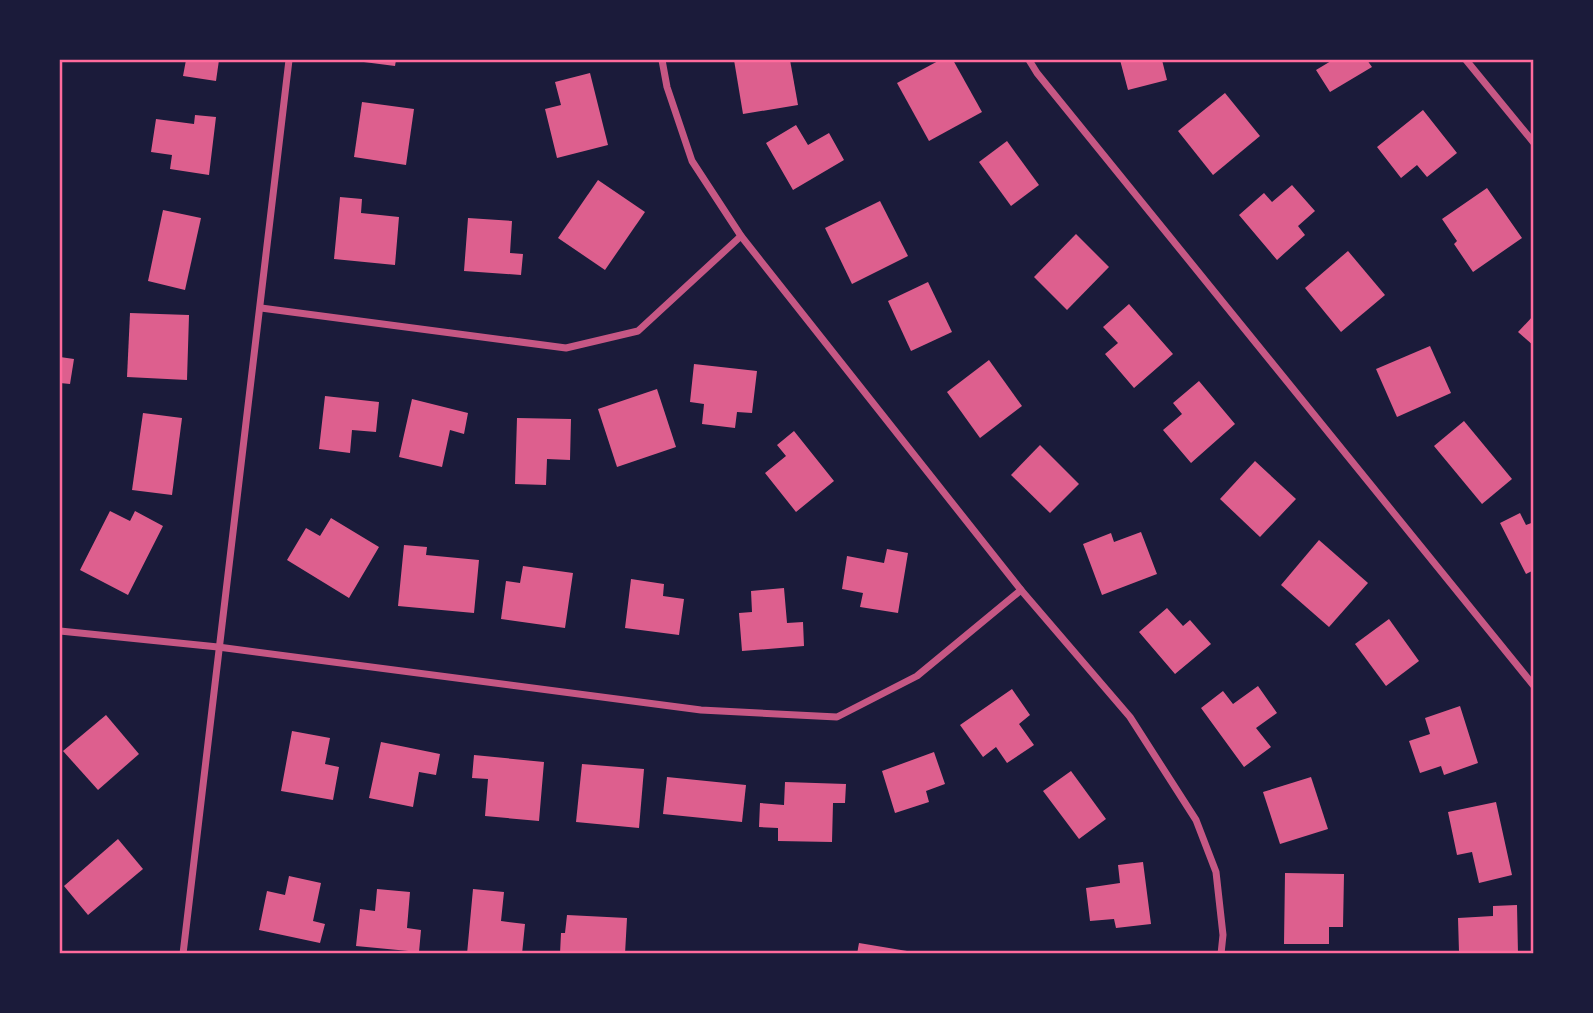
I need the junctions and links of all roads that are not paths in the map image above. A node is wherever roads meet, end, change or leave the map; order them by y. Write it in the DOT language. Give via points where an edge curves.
graph roads {
  1 [pos="289,60"];
  2 [pos="662,60"];
  3 [pos="1029,60"];
  4 [pos="1466,60"];
  5 [pos="1534,143"];
  6 [pos="741,236"];
  7 [pos="261,308"];
  8 [pos="1021,590"];
  9 [pos="60,631"];
  10 [pos="218,647"];
  11 [pos="1534,687"];
  12 [pos="183,954"];
  13 [pos="1221,954"];
  1 -- 7 [label="street"];
  2 -- 6 [label="street" via="692,162"];
  3 -- 11 [label="street"];
  4 -- 5 [label="street"];
  6 -- 7 [label="street" via="638,331 566,348"];
  6 -- 8 [label="street"];
  7 -- 10 [label="street"];
  8 -- 10 [label="street" via="917,677 837,717 701,710"];
  8 -- 13 [label="street" via="1130,717 1196,820 1216,872"];
  9 -- 10 [label="street"];
  10 -- 12 [label="street"];
}
